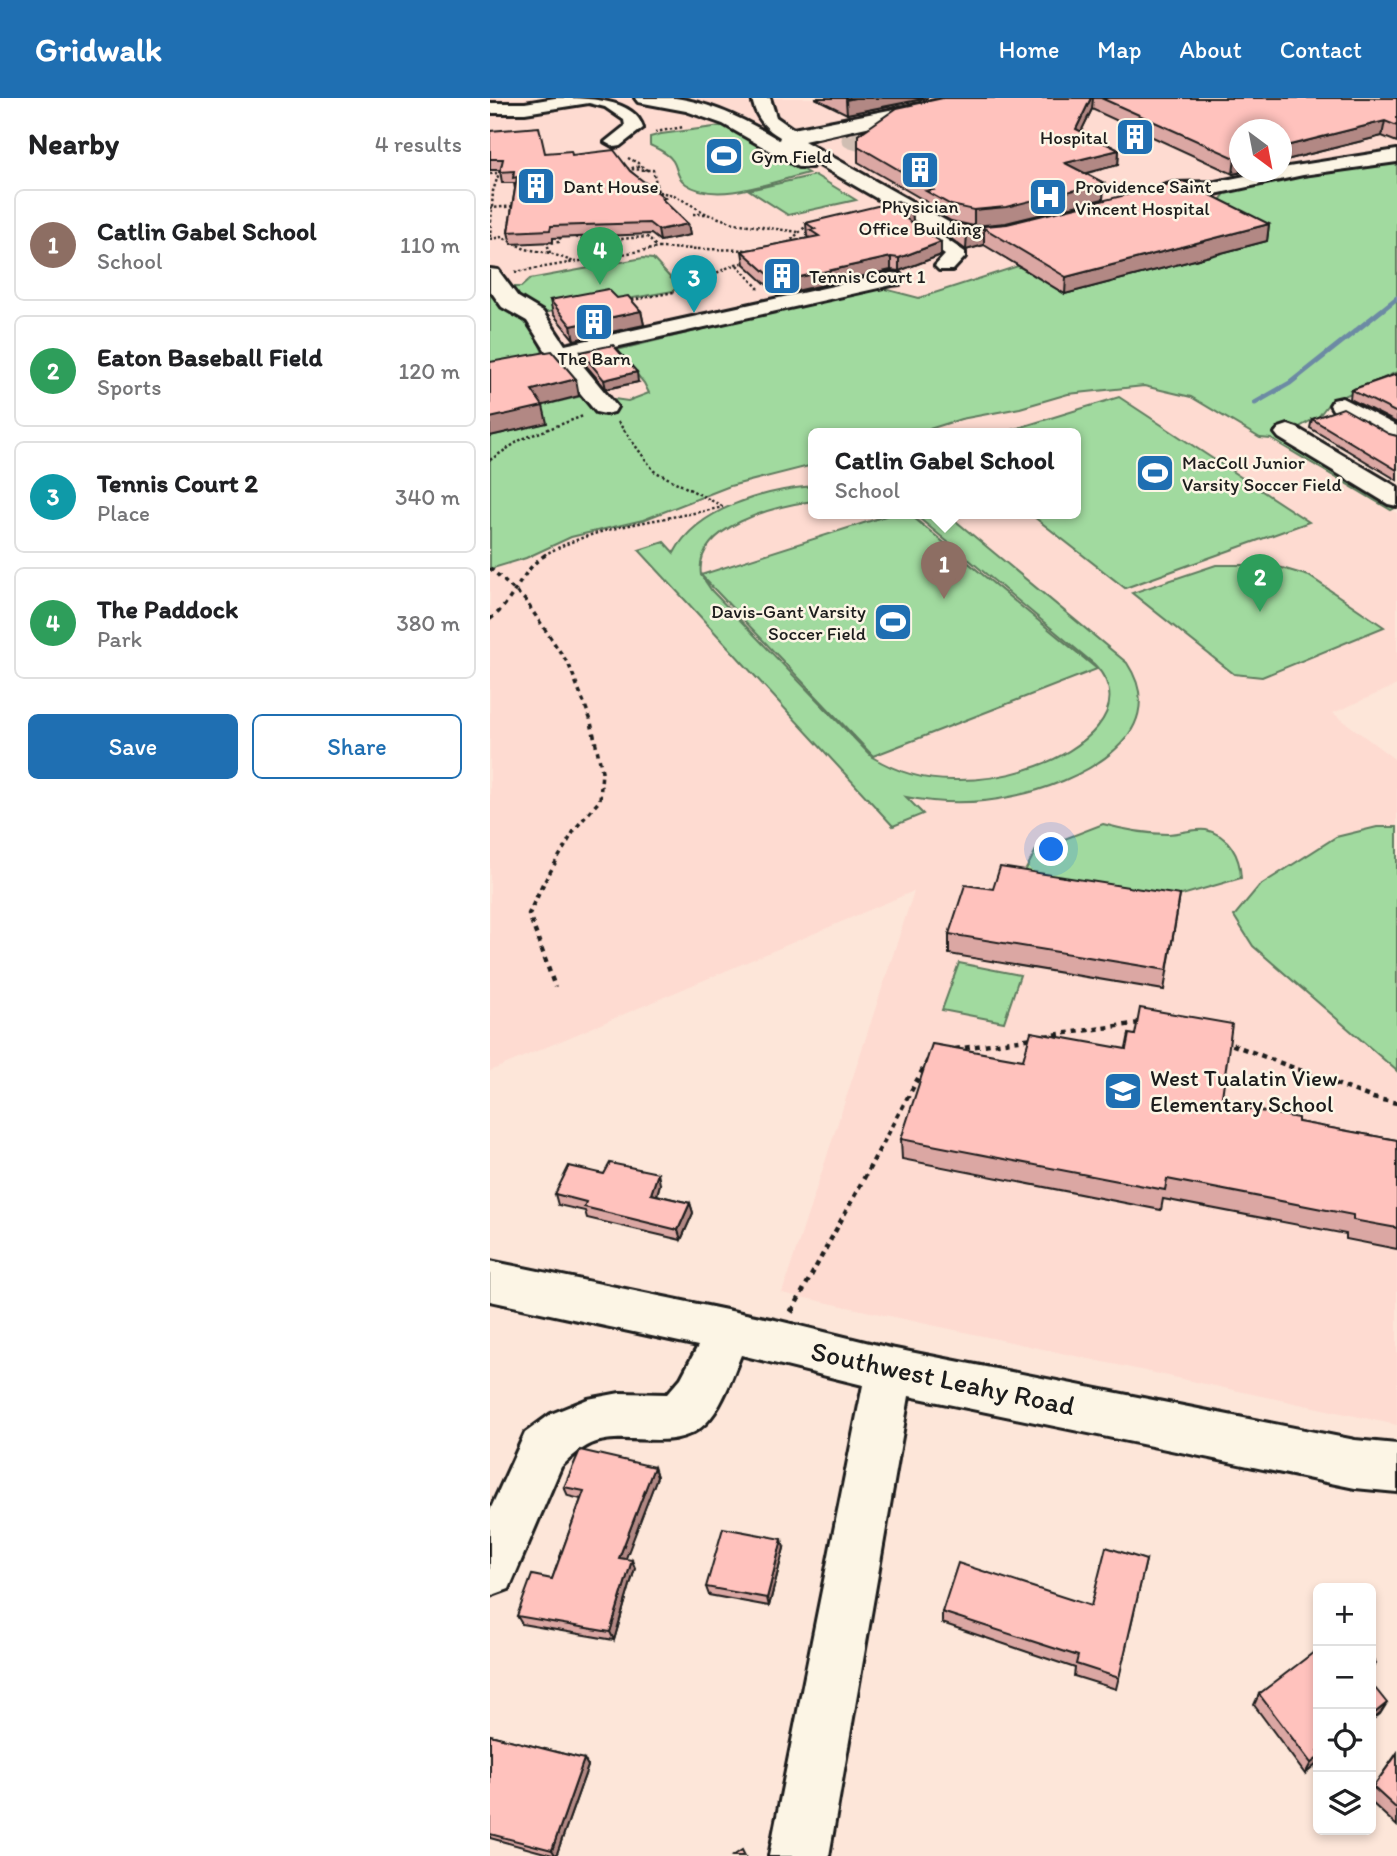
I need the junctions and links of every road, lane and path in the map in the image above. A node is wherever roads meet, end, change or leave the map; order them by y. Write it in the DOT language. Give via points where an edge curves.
graph roads {
  1 [pos="495,98"];
  2 [pos="589,98"];
  3 [pos="644,98"];
  4 [pos="974,98"];
  5 [pos="764,104"];
  6 [pos="490,106"];
  7 [pos="732,120"];
  8 [pos="789,135"];
  9 [pos="1397,139"];
  10 [pos="617,140"];
  11 [pos="1397,156"];
  12 [pos="629,157"];
  13 [pos="1329,165"];
  14 [pos="638,166"];
  15 [pos="647,170"];
  16 [pos="490,174"];
  17 [pos="491,191"];
  18 [pos="651,191"];
  19 [pos="658,192"];
  20 [pos="1120,203"];
  21 [pos="492,208"];
  22 [pos="520,213"];
  23 [pos="693,214"];
  24 [pos="708,214"];
  25 [pos="806,226"];
  26 [pos="1018,228"];
  27 [pos="799,232"];
  28 [pos="490,238"];
  29 [pos="594,245"];
  30 [pos="782,246"];
  31 [pos="658,248"];
  32 [pos="753,250"];
  33 [pos="550,253"];
  34 [pos="584,260"];
  35 [pos="758,260"];
  36 [pos="575,262"];
  37 [pos="736,264"];
  38 [pos="946,266"];
  39 [pos="497,274"];
  40 [pos="892,279"];
  41 [pos="772,298"];
  42 [pos="616,303"];
  43 [pos="559,353"];
  44 [pos="1342,405"];
  45 [pos="605,407"];
  46 [pos="1288,433"];
  47 [pos="1397,436"];
  48 [pos="490,460"];
  49 [pos="1387,462"];
  50 [pos="1355,473"];
  51 [pos="1397,498"];
  52 [pos="490,568"];
  53 [pos="517,591"];
  54 [pos="490,619"];
  55 [pos="555,988"];
  56 [pos="1144,1023"];
  57 [pos="1213,1037"];
  58 [pos="945,1051"];
  59 [pos="932,1052"];
  60 [pos="1397,1103"];
  61 [pos="490,1280"];
  62 [pos="729,1331"];
  63 [pos="775,1341"];
  64 [pos="890,1370"];
  65 [pos="1397,1468"];
  66 [pos="490,1570"];
  67 [pos="799,1856"];
  1 -- 6 [label="street"];
  2 -- 6 [label="street" via="525,108"];
  2 -- 10 [label="street" via="611,103 632,118 634,128"];
  3 -- 7 [label="street" via="688,105"];
  4 -- 8 [label="street" via="865,128"];
  5 -- 8 [label="street" via="768,121"];
  7 -- 10 [label="path"];
  7 -- 38 [label="street" via="955,252"];
  8 -- 26 [label="street" via="788,139 952,231 982,235"];
  9 -- 13 [label="street" via="1323,157"];
  11 -- 13 [label="street"];
  12 -- 14 [label="path"];
  13 -- 20 [label="street" via="1215,188 1174,189"];
  14 -- 15 [label="path"];
  14 -- 15 [label="path" via="628,169"];
  15 -- 19 [label="path" via="653,170"];
  16 -- 17 [label="path" via="499,172"];
  17 -- 21 [label="path"];
  18 -- 19 [label="path"];
  19 -- 24 [label="path" via="674,195"];
  21 -- 22 [label="path" via="520,205"];
  21 -- 28 [label="path"];
  23 -- 24 [label="path"];
  24 -- 27 [label="path" via="734,223"];
  25 -- 27 [label="path"];
  27 -- 30 [label="path"];
  28 -- 33 [label="path" via="504,235 525,249"];
  29 -- 31 [label="path" via="647,237"];
  29 -- 33 [label="path" via="580,235 561,235 559,242 547,243"];
  29 -- 34 [label="path" via="581,255"];
  31 -- 32 [label="path"];
  31 -- 34 [label="path"];
  33 -- 36 [label="path"];
  34 -- 36 [label="path"];
  35 -- 37 [label="path"];
  36 -- 39 [label="path"];
  37 -- 41 [label="path"];
  37 -- 42 [label="path" via="674,292"];
  39 -- 43 [label="street" via="510,302 535,317"];
  40 -- 41 [label="street"];
  41 -- 43 [label="street"];
  43 -- 45 [label="street"];
  44 -- 47 [label="street"];
  45 -- 48 [label="path" via="530,436"];
  45 -- 53 [label="path" via="654,471 724,507 566,541 537,560"];
  46 -- 50 [label="street"];
  49 -- 50 [label="street"];
  50 -- 51 [label="street"];
  52 -- 53 [label="path"];
  53 -- 54 [label="path" via="511,604"];
  53 -- 55 [label="path" via="577,679 604,779 602,798 559,854 530,914"];
  56 -- 58 [label="path"];
  57 -- 60 [label="path"];
  59 -- 63 [label="path"];
  61 -- 62 [label="street, Southwest Leahy Road"];
  62 -- 63 [label="street, Southwest Leahy Road"];
  62 -- 66 [label="street" via="690,1406 673,1417 595,1420 556,1436 543,1450"];
  63 -- 64 [label="street, Southwest Leahy Road"];
  64 -- 65 [label="street, Southwest Leahy Road" via="1355,1464"];
  64 -- 67 [label="street"];
}
